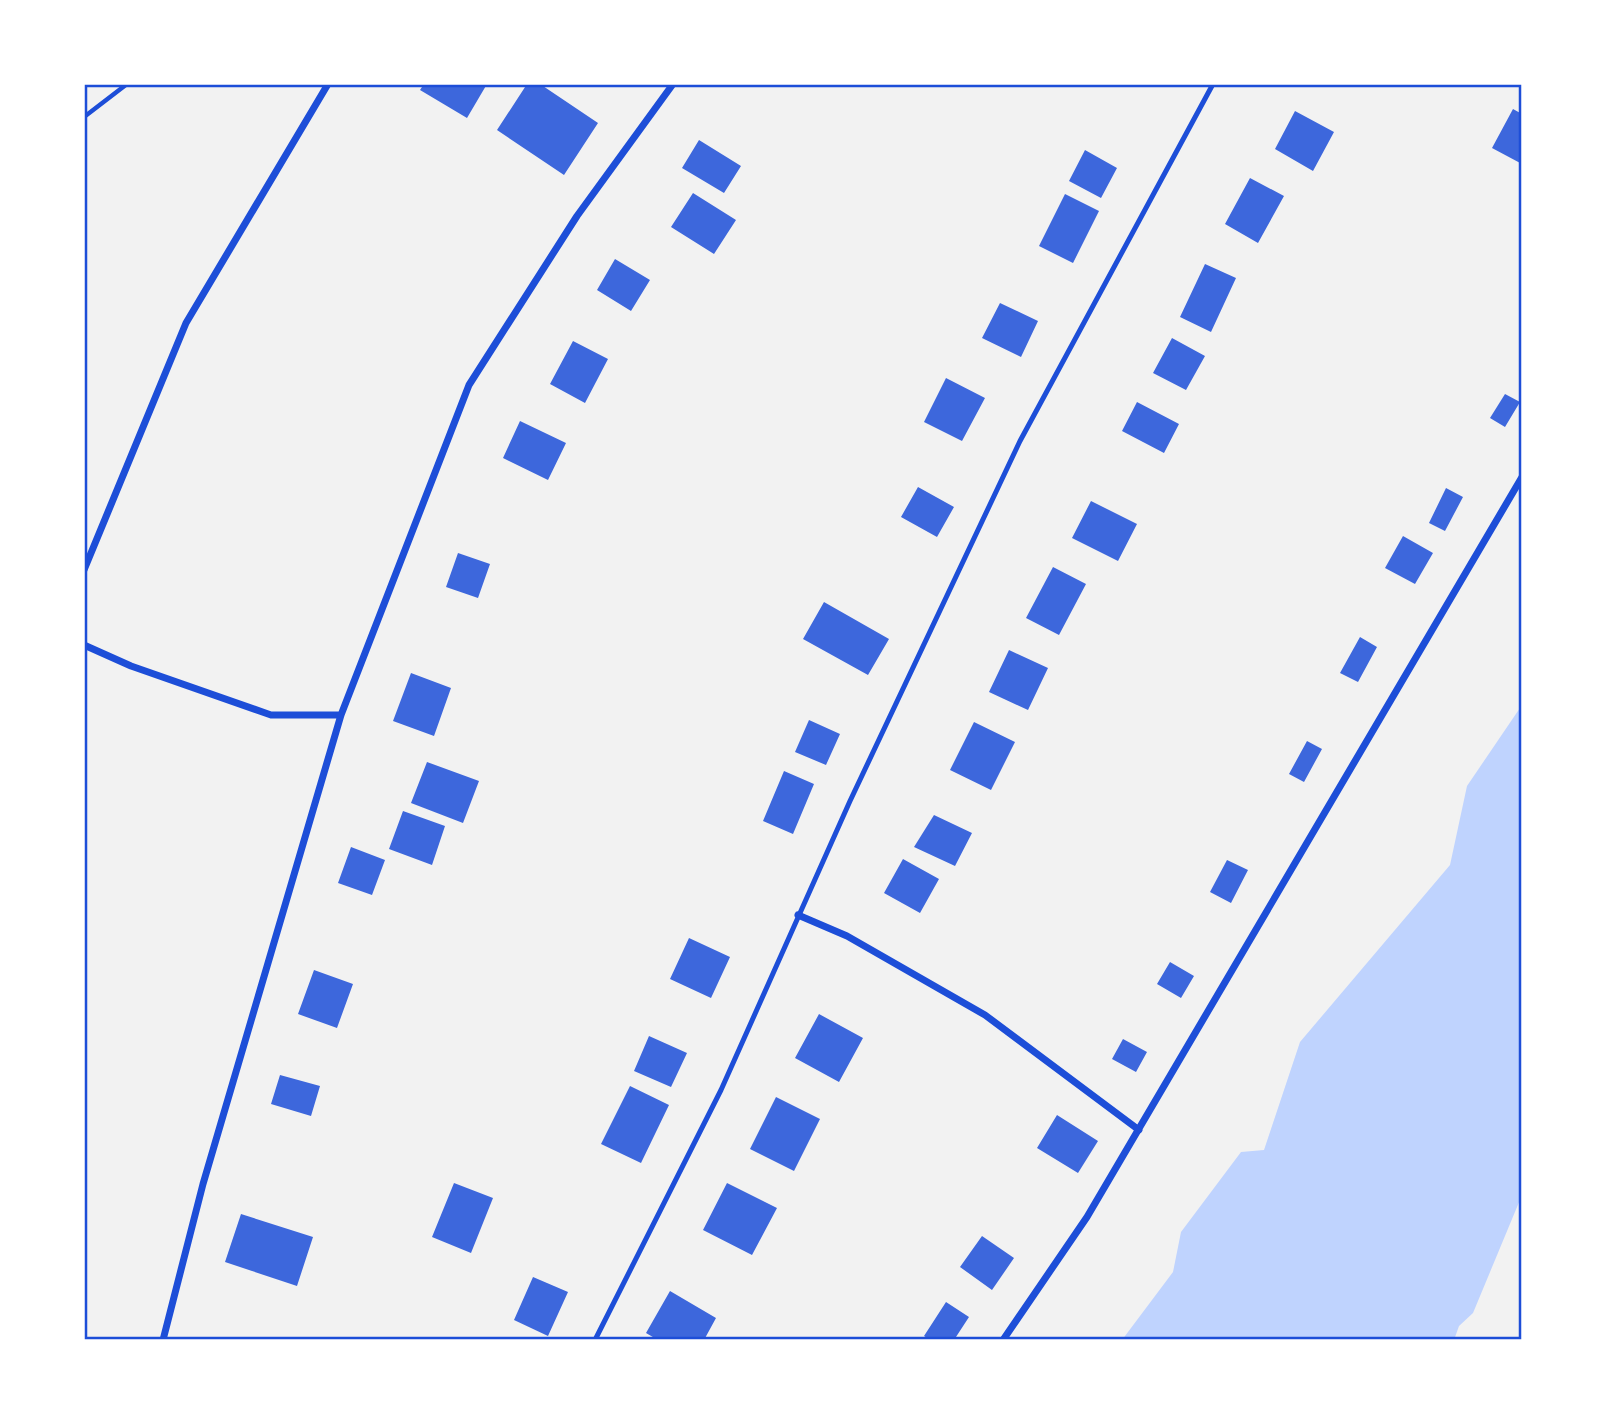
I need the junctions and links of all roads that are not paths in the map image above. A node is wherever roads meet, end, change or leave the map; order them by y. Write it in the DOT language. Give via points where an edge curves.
graph roads {
  1 [pos="328,84"];
  2 [pos="673,84"];
  3 [pos="1213,84"];
  4 [pos="1522,477"];
  5 [pos="84,569"];
  6 [pos="84,645"];
  7 [pos="341,715"];
  8 [pos="798,915"];
  9 [pos="1139,1129"];
  10 [pos="163,1340"];
  11 [pos="595,1340"];
  12 [pos="1003,1340"];
  1 -- 5 [label="street" via="186,323"];
  2 -- 7 [label="street" via="577,216 469,386"];
  3 -- 8 [label="lane" via="1020,441"];
  4 -- 9 [label="street"];
  6 -- 7 [label="street" via="271,715"];
  7 -- 10 [label="street" via="203,1184"];
  8 -- 9 [label="street" via="847,936 985,1015"];
  8 -- 11 [label="lane" via="721,1090"];
  9 -- 12 [label="street" via="1087,1217"];
}
